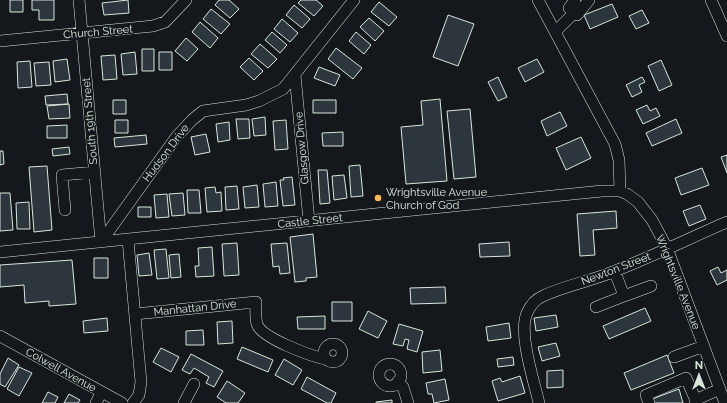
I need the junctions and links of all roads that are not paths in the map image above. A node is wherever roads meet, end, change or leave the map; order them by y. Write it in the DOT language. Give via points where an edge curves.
graph roads {
  1 [pos="79,0"];
  2 [pos="186,0"];
  3 [pos="354,0"];
  4 [pos="575,0"];
  5 [pos="588,0"];
  6 [pos="710,0"];
  7 [pos="543,1"];
  8 [pos="574,12"];
  9 [pos="556,31"];
  10 [pos="82,33"];
  11 [pos="727,36"];
  12 [pos="0,41"];
  13 [pos="295,75"];
  14 [pos="95,172"];
  15 [pos="620,192"];
  16 [pos="65,210"];
  17 [pos="309,221"];
  18 [pos="727,222"];
  19 [pos="128,240"];
  20 [pos="101,242"];
  21 [pos="667,248"];
  22 [pos="0,252"];
  23 [pos="615,272"];
  24 [pos="651,286"];
  25 [pos="624,296"];
  26 [pos="596,307"];
  27 [pos="134,314"];
  28 [pos="0,336"];
  29 [pos="704,346"];
  30 [pos="674,357"];
  31 [pos="325,359"];
  32 [pos="398,381"];
  33 [pos="194,384"];
  34 [pos="720,389"];
  35 [pos="99,398"];
  36 [pos="696,401"];
  37 [pos="122,403"];
  38 [pos="133,403"];
  39 [pos="184,403"];
  40 [pos="408,403"];
  41 [pos="539,403"];
  42 [pos="649,403"];
  43 [pos="725,403"];
  1 -- 10 [label="street, South 19th Street"];
  2 -- 10 [label="street, Church Street" via="161,24"];
  3 -- 13 [label="street, Hudson Drive"];
  4 -- 8 [label="street" via="569,8"];
  5 -- 8 [label="street" via="577,15"];
  6 -- 11 [label="street"];
  7 -- 9 [label="street"];
  8 -- 9 [label="street"];
  9 -- 15 [label="street" via="614,144 619,160"];
  10 -- 12 [label="street, Church Street"];
  10 -- 14 [label="street, South 19th Street"];
  13 -- 17 [label="street, Glasgow Drive"];
  13 -- 20 [label="street, Hudson Drive" via="283,89 259,101 207,110 198,114 178,136"];
  14 -- 16 [label="street" via="62,175"];
  14 -- 20 [label="street, South 19th Street"];
  15 -- 17 [label="street, Castle Street" via="602,191"];
  15 -- 21 [label="street, Wrightsville Avenue" via="633,198 645,210"];
  17 -- 19 [label="street, Castle Street"];
  18 -- 21 [label="street, Newton Street"];
  19 -- 20 [label="street, Castle Street"];
  19 -- 27 [label="street"];
  20 -- 22 [label="street, Castle Street"];
  21 -- 23 [label="street, Newton Street"];
  21 -- 29 [label="street, Wrightsville Avenue"];
  23 -- 25 [label="street"];
  23 -- 41 [label="street, Newton Street" via="542,297 529,309 524,323 524,336"];
  24 -- 25 [label="street"];
  25 -- 26 [label="street"];
  27 -- 31 [label="street, Manhattan Drive" via="256,302 257,325 265,334 311,356"];
  27 -- 38 [label="street" via="141,382 139,395"];
  28 -- 35 [label="street, Colwell Avenue"];
  29 -- 30 [label="street"];
  29 -- 34 [label="street, Wrightsville Avenue"];
  32 -- 40 [label="street"];
  33 -- 39 [label="street"];
  34 -- 36 [label="street"];
  34 -- 43 [label="street, Wrightsville Avenue"];
  35 -- 37 [label="street, Colwell Avenue"];
  36 -- 42 [label="street" via="686,378 646,395"];
}
